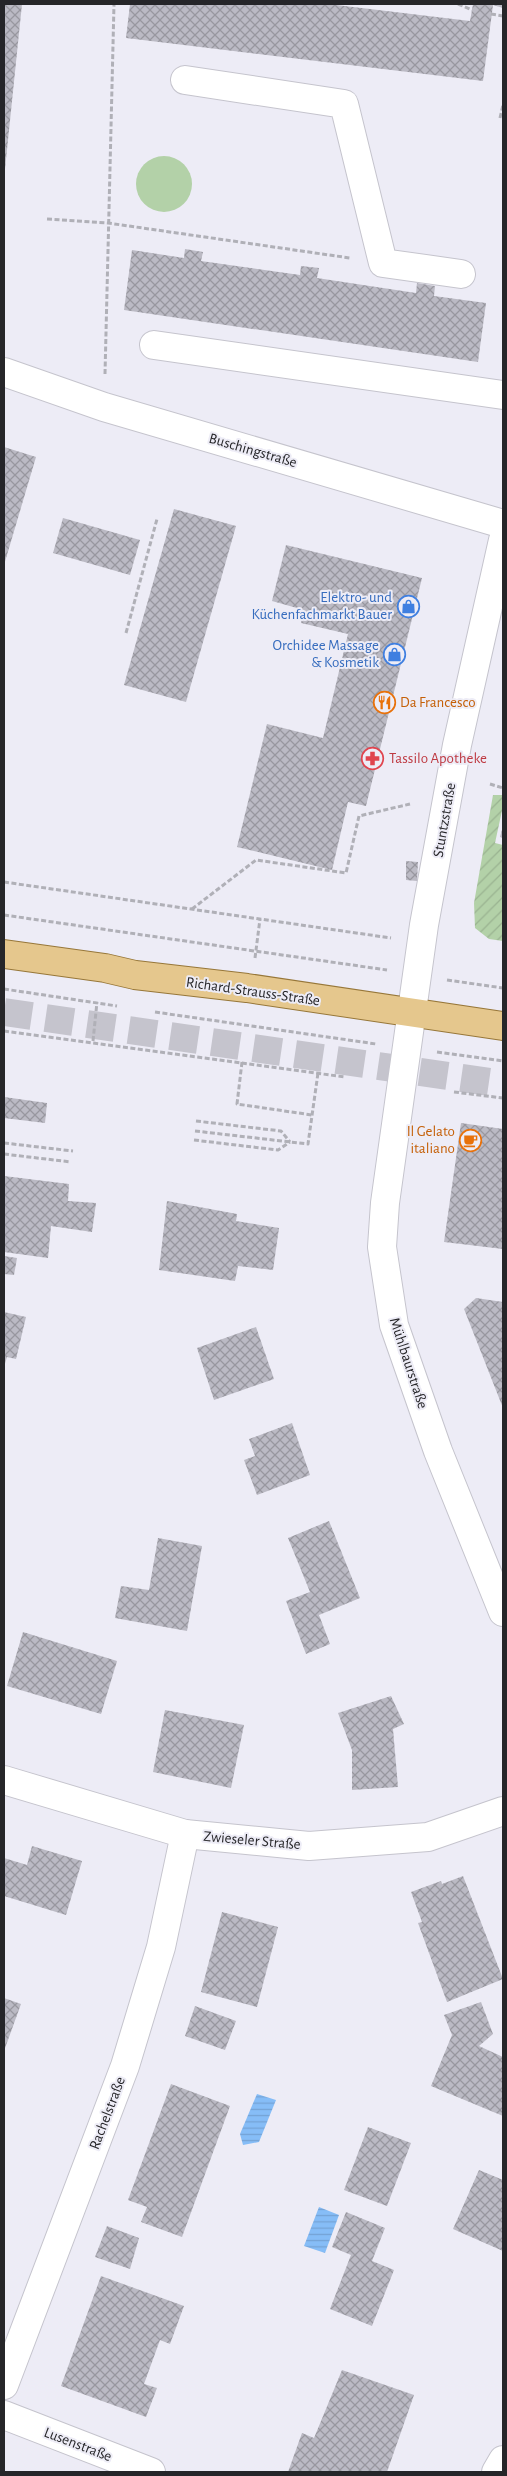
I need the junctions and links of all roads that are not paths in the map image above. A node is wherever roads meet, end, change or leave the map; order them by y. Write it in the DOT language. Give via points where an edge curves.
graph roads {
  1 [pos="185,80"];
  2 [pos="461,274"];
  3 [pos="154,345"];
  4 [pos="4,372"];
  5 [pos="503,395"];
  6 [pos="503,524"];
  7 [pos="503,540"];
  8 [pos="4,954"];
  9 [pos="412,1013"];
  10 [pos="503,1026"];
  11 [pos="503,1612"];
  12 [pos="4,1780"];
  13 [pos="503,1810"];
  14 [pos="185,1834"];
  15 [pos="4,2385"];
  16 [pos="4,2415"];
  17 [pos="503,2460"];
  18 [pos="151,2472"];
  19 [pos="496,2472"];
  1 -- 2 [label="street" via="344,104 383,263"];
  3 -- 5 [label="street"];
  4 -- 6 [label="street, Buschingstraße" via="104,407"];
  7 -- 9 [label="street, Stuntzstraße" via="457,745"];
  8 -- 9 [label="main road, Richard-Strauss-Straße"];
  9 -- 10 [label="main road, Richard-Strauss-Straße"];
  9 -- 11 [label="street, Mühlbaurstraße" via="382,1247 394,1325 438,1451"];
  12 -- 14 [label="street, Zwieseler Straße"];
  13 -- 14 [label="street, Zwieseler Straße" via="428,1837 319,1845"];
  14 -- 15 [label="street, Rachelstraße" via="161,1947 125,2066"];
  16 -- 18 [label="street, Lusenstraße"];
  17 -- 19 [label="street"];
}
